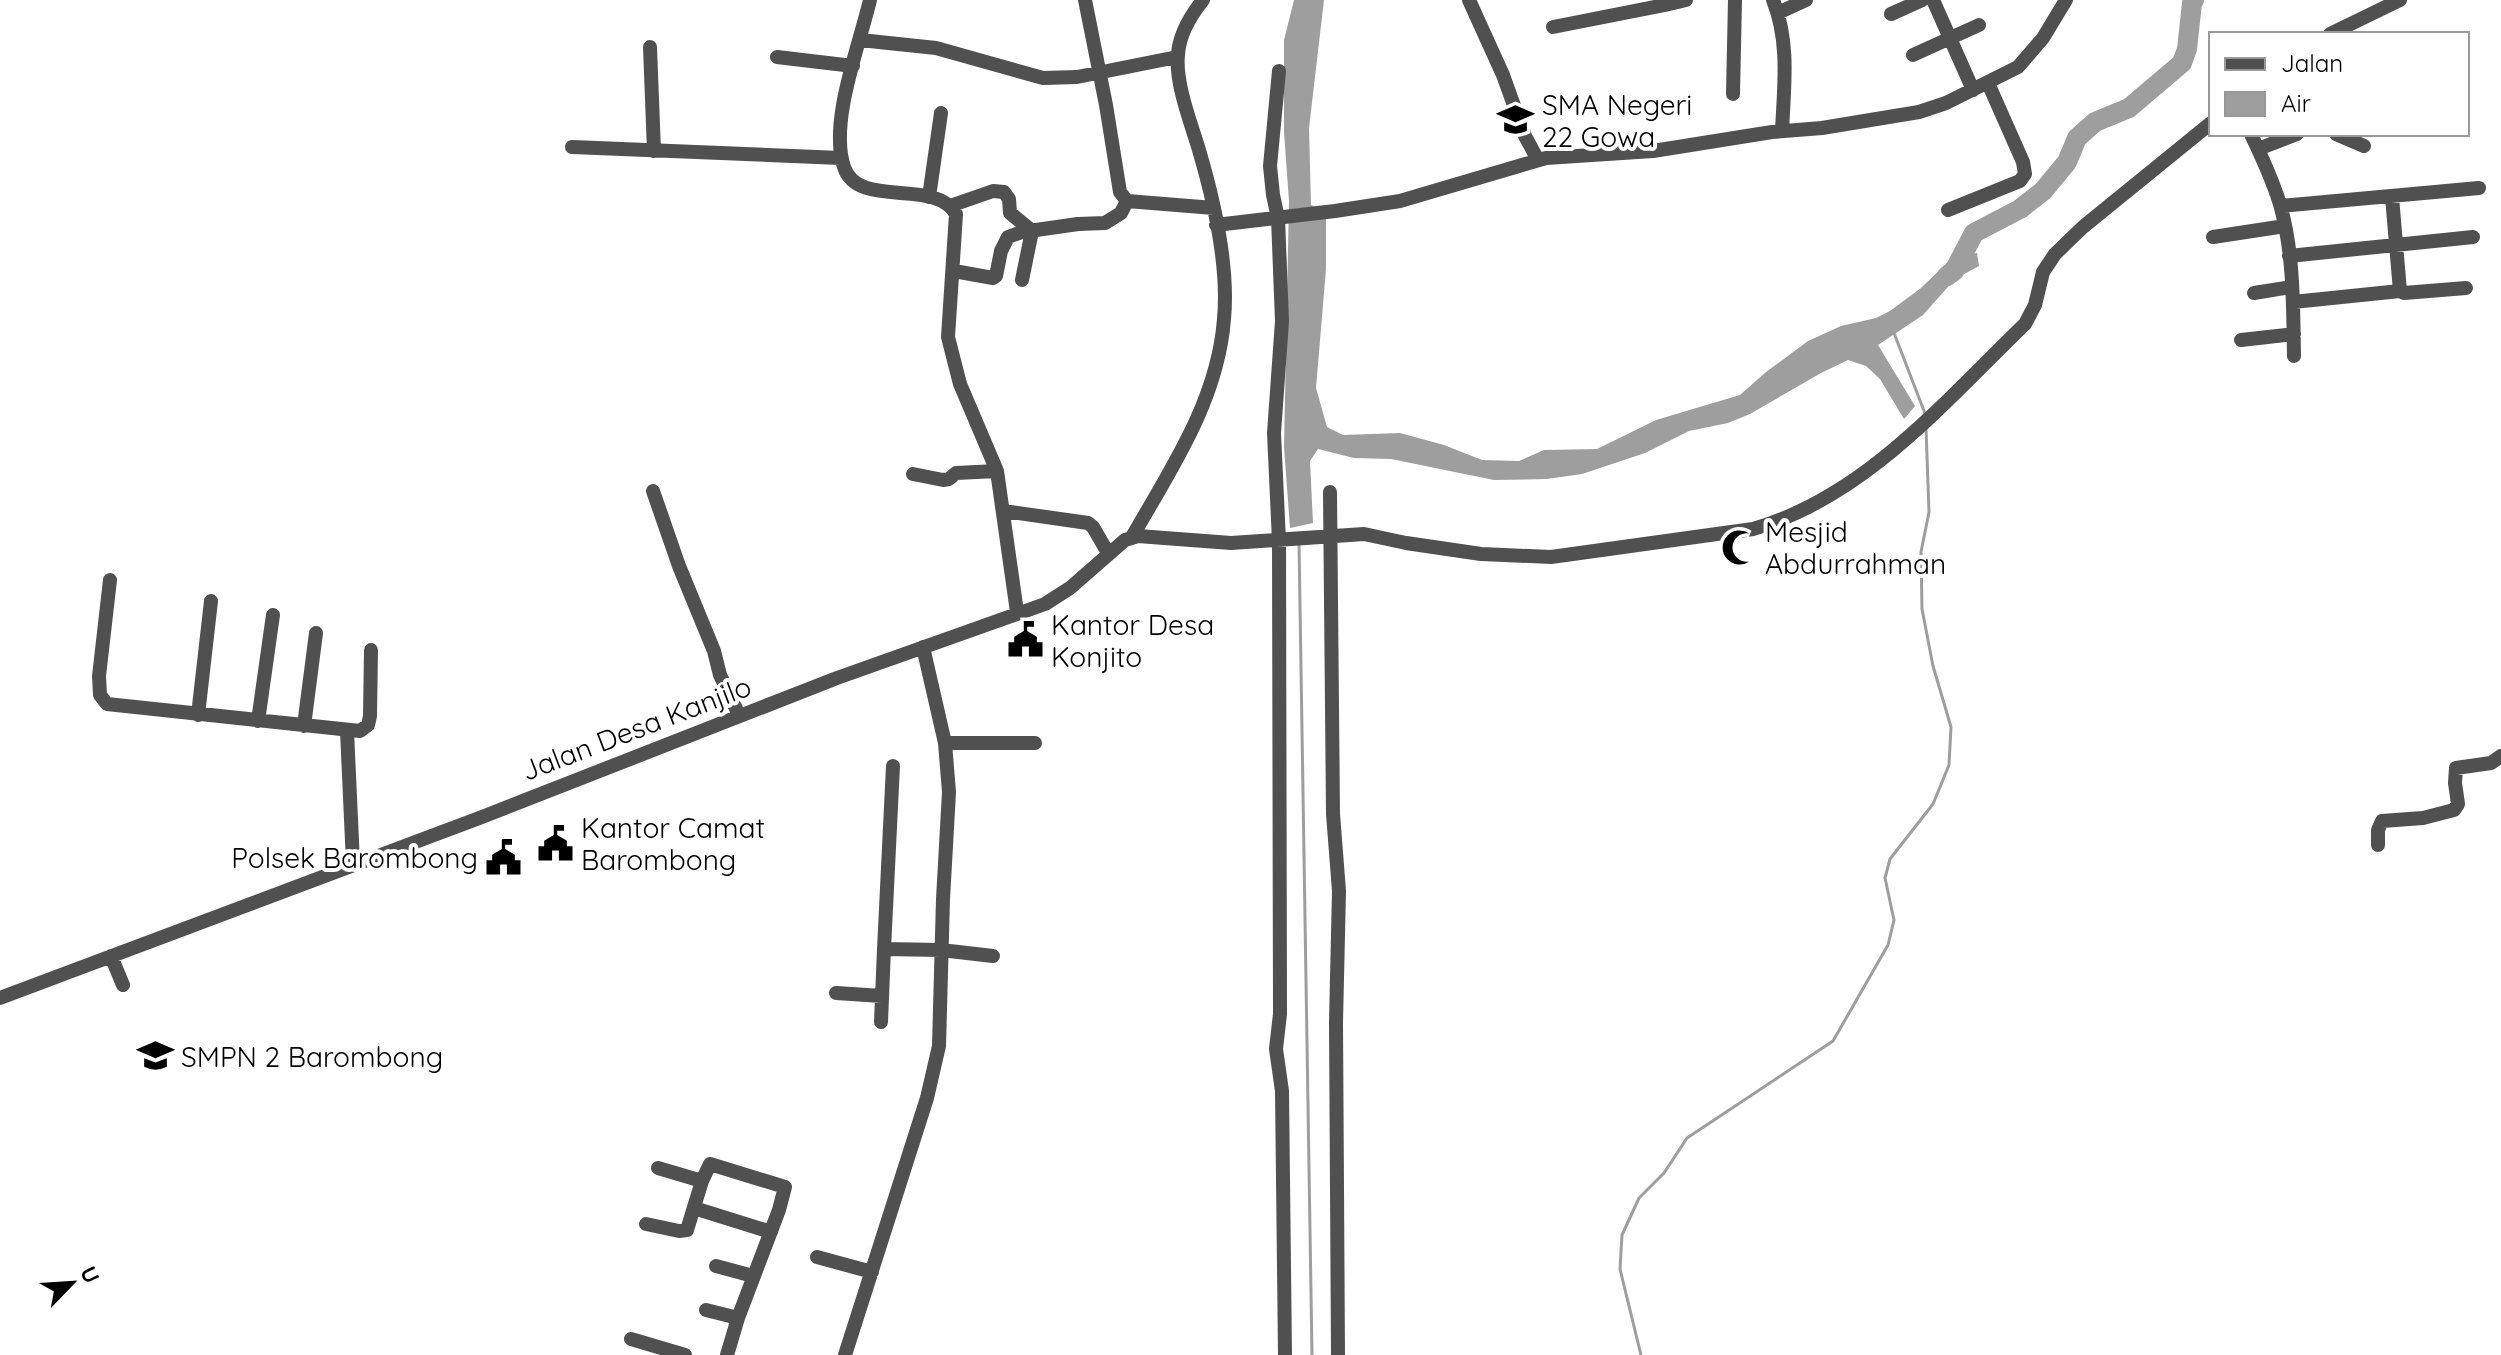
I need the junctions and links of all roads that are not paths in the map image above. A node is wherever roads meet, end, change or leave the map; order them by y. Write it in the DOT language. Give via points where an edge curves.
graph roads {
  1 [pos="870,0"];
  2 [pos="1085,0"];
  3 [pos="1203,0"];
  4 [pos="1469,0"];
  5 [pos="1686,0"];
  6 [pos="1735,0"];
  7 [pos="1806,0"];
  8 [pos="1922,0"];
  9 [pos="1933,0"];
  10 [pos="2066,0"];
  11 [pos="2400,0"];
  12 [pos="1665,2"];
  13 [pos="1775,6"];
  14 [pos="1891,14"];
  15 [pos="1979,25"];
  16 [pos="1553,27"];
  17 [pos="2334,32"];
  18 [pos="1950,38"];
  19 [pos="860,40"];
  20 [pos="650,47"];
  21 [pos="1913,55"];
  22 [pos="777,57"];
  23 [pos="1177,57"];
  24 [pos="853,66"];
  25 [pos="1279,71"];
  26 [pos="1100,73"];
  27 [pos="1988,83"];
  28 [pos="1973,90"];
  29 [pos="1733,94"];
  30 [pos="941,113"];
  31 [pos="2209,125"];
  32 [pos="1782,131"];
  33 [pos="2252,136"];
  34 [pos="2292,136"];
  35 [pos="2341,136"];
  36 [pos="2364,146"];
  37 [pos="572,147"];
  38 [pos="2258,149"];
  39 [pos="654,151"];
  40 [pos="841,158"];
  41 [pos="1538,160"];
  42 [pos="2479,188"];
  43 [pos="929,197"];
  44 [pos="2392,197"];
  45 [pos="1127,201"];
  46 [pos="950,206"];
  47 [pos="2281,206"];
  48 [pos="1214,208"];
  49 [pos="1948,210"];
  50 [pos="1282,218"];
  51 [pos="1216,225"];
  52 [pos="2285,226"];
  53 [pos="1032,231"];
  54 [pos="2213,237"];
  55 [pos="2473,237"];
  56 [pos="2396,245"];
  57 [pos="2289,256"];
  58 [pos="954,271"];
  59 [pos="1022,280"];
  60 [pos="2466,288"];
  61 [pos="2400,291"];
  62 [pos="2254,293"];
  63 [pos="2292,294"];
  64 [pos="2294,334"];
  65 [pos="2241,340"];
  66 [pos="2294,356"];
  67 [pos="997,471"];
  68 [pos="913,474"];
  69 [pos="653,491"];
  70 [pos="1330,492"];
  71 [pos="1004,511"];
  72 [pos="1327,535"];
  73 [pos="1132,537"];
  74 [pos="1282,540"];
  75 [pos="1108,553"];
  76 [pos="110,580"];
  77 [pos="211,601"];
  78 [pos="1017,612"];
  79 [pos="273,615"];
  80 [pos="316,633"];
  81 [pos="923,647"];
  82 [pos="371,650"];
  83 [pos="198,715"];
  84 [pos="739,715"];
  85 [pos="258,721"];
  86 [pos="304,726"];
  87 [pos="347,731"];
  88 [pos="945,743"];
  89 [pos="1035,743"];
  90 [pos="2501,756"];
  91 [pos="893,766"];
  92 [pos="2378,845"];
  93 [pos="353,863"];
  94 [pos="884,949"];
  95 [pos="941,950"];
  96 [pos="111,956"];
  97 [pos="993,956"];
  98 [pos="123,985"];
  99 [pos="836,993"];
  100 [pos="882,996"];
  101 [pos="0,998"];
  102 [pos="881,1022"];
  103 [pos="658,1168"];
  104 [pos="702,1181"];
  105 [pos="694,1208"];
  106 [pos="646,1224"];
  107 [pos="771,1232"];
  108 [pos="817,1257"];
  109 [pos="716,1266"];
  110 [pos="872,1272"];
  111 [pos="753,1276"];
  112 [pos="706,1310"];
  113 [pos="738,1318"];
  114 [pos="631,1339"];
  115 [pos="668,1353"];
  116 [pos="685,1355"];
  117 [pos="727,1355"];
  118 [pos="845,1355"];
  119 [pos="1285,1355"];
  120 [pos="1338,1355"];
  1 -- 19 [label="street"];
  2 -- 26 [label="street"];
  3 -- 23 [label="street" via="1192,14"];
  4 -- 41 [label="street"];
  5 -- 12 [label="street"];
  6 -- 29 [label="street"];
  7 -- 13 [label="street"];
  8 -- 14 [label="street"];
  9 -- 18 [label="street"];
  10 -- 27 [label="street" via="2018,67"];
  11 -- 17 [label="street"];
  12 -- 16 [label="street"];
  13 -- 32 [label="street" via="1786,53"];
  15 -- 18 [label="street"];
  18 -- 21 [label="street"];
  18 -- 28 [label="street"];
  19 -- 24 [label="street"];
  19 -- 26 [label="street" via="936,48 1043,78"];
  20 -- 39 [label="street"];
  22 -- 24 [label="street"];
  23 -- 26 [label="street"];
  23 -- 48 [label="street"];
  24 -- 40 [label="street" via="840,117"];
  25 -- 50 [label="street" via="1270,166"];
  26 -- 45 [label="street" via="1120,192"];
  27 -- 28 [label="street"];
  27 -- 49 [label="street" via="2025,174 2020,181"];
  28 -- 32 [label="street" via="1919,112"];
  30 -- 43 [label="street"];
  31 -- 72 [label="street" via="2055,254 2025,324 1933,413 1872,468 1789,516 1753,529 1551,557 1481,554 1364,534"];
  32 -- 41 [label="street" via="1653,151"];
  33 -- 38 [label="street"];
  34 -- 38 [label="street"];
  35 -- 36 [label="street"];
  37 -- 39 [label="street"];
  38 -- 47 [label="street"];
  39 -- 40 [label="street"];
  40 -- 43 [label="street" via="847,176 857,185"];
  41 -- 50 [label="street" via="1400,201"];
  42 -- 44 [label="street"];
  43 -- 46 [label="street"];
  44 -- 47 [label="street"];
  44 -- 56 [label="street"];
  45 -- 48 [label="street"];
  45 -- 53 [label="street" via="1121,213 1105,223"];
  46 -- 53 [label="street" via="1004,192 1010,213"];
  46 -- 58 [label="street" via="957,223"];
  47 -- 52 [label="street"];
  48 -- 51 [label="street"];
  50 -- 51 [label="street"];
  50 -- 74 [label="street" via="1282,332 1274,433"];
  51 -- 73 [label="street" via="1225,315 1219,360 1194,425"];
  52 -- 54 [label="street"];
  52 -- 57 [label="street"];
  53 -- 58 [label="street" via="1008,237 993,278"];
  53 -- 59 [label="street"];
  55 -- 56 [label="street"];
  56 -- 57 [label="street"];
  56 -- 61 [label="street"];
  57 -- 63 [label="street"];
  58 -- 67 [label="street" via="950,350"];
  60 -- 61 [label="street"];
  61 -- 63 [label="street"];
  62 -- 63 [label="street"];
  63 -- 64 [label="street"];
  64 -- 65 [label="street"];
  64 -- 66 [label="street"];
  67 -- 68 [label="street" via="956,473 943,480"];
  67 -- 71 [label="street"];
  69 -- 84 [label="street"];
  70 -- 72 [label="street"];
  71 -- 75 [label="street" via="1088,523"];
  71 -- 78 [label="street"];
  72 -- 74 [label="street"];
  72 -- 120 [label="street" via="1339,891"];
  73 -- 74 [label="street" via="1231,543"];
  73 -- 75 [label="street, Jalan Desa Kanjilo"];
  74 -- 119 [label="street" via="1276,1049 1282,1091"];
  75 -- 78 [label="street, Jalan Desa Kanjilo" via="1061,594"];
  76 -- 83 [label="street" via="100,695 107,704"];
  77 -- 83 [label="street"];
  78 -- 81 [label="street, Jalan Desa Kanjilo"];
  79 -- 85 [label="street"];
  80 -- 86 [label="street"];
  81 -- 84 [label="street, Jalan Desa Kanjilo"];
  81 -- 88 [label="street"];
  82 -- 87 [label="street" via="368,725"];
  83 -- 85 [label="street"];
  84 -- 93 [label="street, Jalan Desa Kanjilo"];
  85 -- 86 [label="street"];
  86 -- 87 [label="street"];
  87 -- 93 [label="street"];
  88 -- 89 [label="street"];
  88 -- 95 [label="street" via="949,792"];
  90 -- 92 [label="street" via="2491,763 2456,768 2454,810 2382,821"];
  91 -- 94 [label="street"];
  93 -- 96 [label="street, Jalan Desa Kanjilo"];
  94 -- 95 [label="street"];
  94 -- 100 [label="street"];
  95 -- 97 [label="street"];
  95 -- 110 [label="street" via="935,1070"];
  96 -- 98 [label="street"];
  96 -- 101 [label="street, Jalan Desa Kanjilo"];
  99 -- 100 [label="street"];
  100 -- 102 [label="street"];
  103 -- 104 [label="street"];
  104 -- 105 [label="street"];
  104 -- 107 [label="street" via="712,1164 783,1185"];
  105 -- 106 [label="street" via="686,1231"];
  105 -- 107 [label="street"];
  107 -- 111 [label="street"];
  108 -- 110 [label="street"];
  109 -- 111 [label="street"];
  110 -- 118 [label="street"];
  111 -- 113 [label="street"];
  112 -- 113 [label="street"];
  113 -- 117 [label="street"];
  114 -- 115 [label="street"];
  115 -- 116 [label="street"];
}
